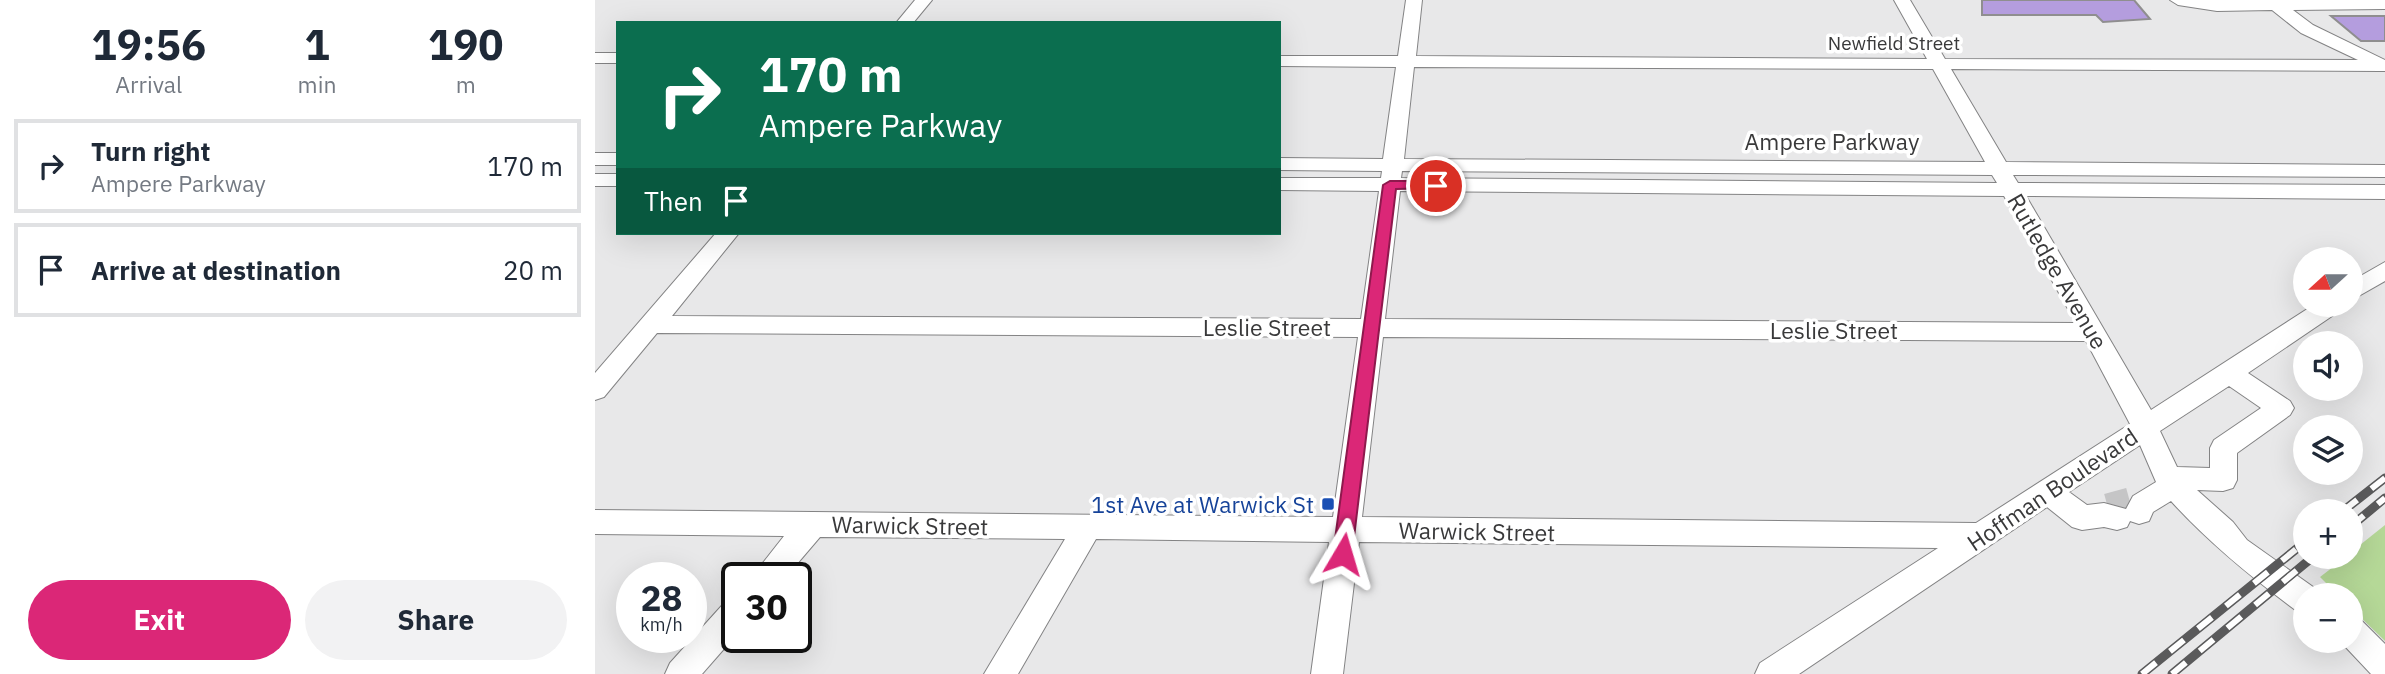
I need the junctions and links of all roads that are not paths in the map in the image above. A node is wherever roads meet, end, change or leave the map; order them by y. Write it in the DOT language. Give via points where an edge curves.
graph roads {
  1 [pos="924,0"];
  2 [pos="1414,0"];
  3 [pos="1902,0"];
  4 [pos="2178,0"];
  5 [pos="2385,4"];
  6 [pos="2275,5"];
  7 [pos="906,21"];
  8 [pos="595,58"];
  9 [pos="616,58"];
  10 [pos="1281,61"];
  11 [pos="1406,61"];
  12 [pos="1940,64"];
  13 [pos="2384,67"];
  14 [pos="595,159"];
  15 [pos="616,159"];
  16 [pos="1281,164"];
  17 [pos="2000,169"];
  18 [pos="2385,171"];
  19 [pos="1392,175"];
  20 [pos="595,180"];
  21 [pos="616,180"];
  22 [pos="1281,184"];
  23 [pos="2011,189"];
  24 [pos="2385,192"];
  25 [pos="726,235"];
  26 [pos="2385,270"];
  27 [pos="2363,284"];
  28 [pos="2313,317"];
  29 [pos="651,324"];
  30 [pos="1371,328"];
  31 [pos="2094,332"];
  32 [pos="2229,373"];
  33 [pos="595,390"];
  34 [pos="2146,427"];
  35 [pos="2171,481"];
  36 [pos="2048,492"];
  37 [pos="595,522"];
  38 [pos="813,524"];
  39 [pos="1089,527"];
  40 [pos="1346,530"];
  41 [pos="2223,531"];
  42 [pos="1982,536"];
  43 [pos="780,562"];
  44 [pos="2301,583"];
  45 [pos="2293,590"];
  46 [pos="721,629"];
  47 [pos="2363,643"];
  48 [pos="2385,666"];
  49 [pos="681,674"];
  50 [pos="1000,674"];
  51 [pos="1327,674"];
  52 [pos="1771,674"];
  1 -- 7 [label="street"];
  2 -- 11 [label="street"];
  3 -- 12 [label="street, Rutledge Avenue"];
  4 -- 6 [label="street"];
  5 -- 6 [label="street"];
  6 -- 13 [label="street" via="2307,29"];
  8 -- 9 [label="street"];
  10 -- 11 [label="street, Newfield Street"];
  11 -- 12 [label="street, Newfield Street"];
  11 -- 19 [label="street"];
  12 -- 13 [label="street, Newfield Street"];
  12 -- 17 [label="street, Rutledge Avenue"];
  14 -- 15 [label="street"];
  16 -- 19 [label="street, Ampere Parkway"];
  17 -- 18 [label="street, Ampere Parkway"];
  17 -- 19 [label="street, Ampere Parkway"];
  17 -- 23 [label="street, Rutledge Avenue"];
  19 -- 22 [label="street, Ampere Parkway"];
  19 -- 23 [label="street, Ampere Parkway"];
  19 -- 30 [label="street"];
  20 -- 21 [label="street"];
  23 -- 24 [label="street, Ampere Parkway"];
  23 -- 31 [label="street, Rutledge Avenue"];
  25 -- 29 [label="street"];
  26 -- 27 [label="street"];
  28 -- 32 [label="street, Hoffman Boulevard"];
  29 -- 30 [label="street, Leslie Street"];
  29 -- 33 [label="street"];
  30 -- 31 [label="street, Leslie Street"];
  30 -- 40 [label="street"];
  31 -- 34 [label="street, Rutledge Avenue"];
  32 -- 34 [label="street, Hoffman Boulevard"];
  32 -- 35 [label="street" via="2281,408 2224,448 2223,480"];
  34 -- 35 [label="street, Rutledge Avenue"];
  34 -- 36 [label="street, Hoffman Boulevard"];
  35 -- 36 [label="street" via="2123,510 2081,518"];
  35 -- 41 [label="street, Rutledge Avenue"];
  36 -- 42 [label="street, Hoffman Boulevard"];
  37 -- 38 [label="street, Warwick Street"];
  38 -- 39 [label="street, Warwick Street"];
  38 -- 43 [label="street"];
  39 -- 40 [label="street, Warwick Street"];
  39 -- 50 [label="street"];
  40 -- 42 [label="street, Warwick Street"];
  40 -- 51 [label="street"];
  41 -- 44 [label="street, Rutledge Avenue" via="2248,541"];
  41 -- 45 [label="street, Rutledge Avenue" via="2237,549"];
  42 -- 52 [label="street, Hoffman Boulevard"];
  46 -- 49 [label="street"];
  47 -- 48 [label="street"];
}
